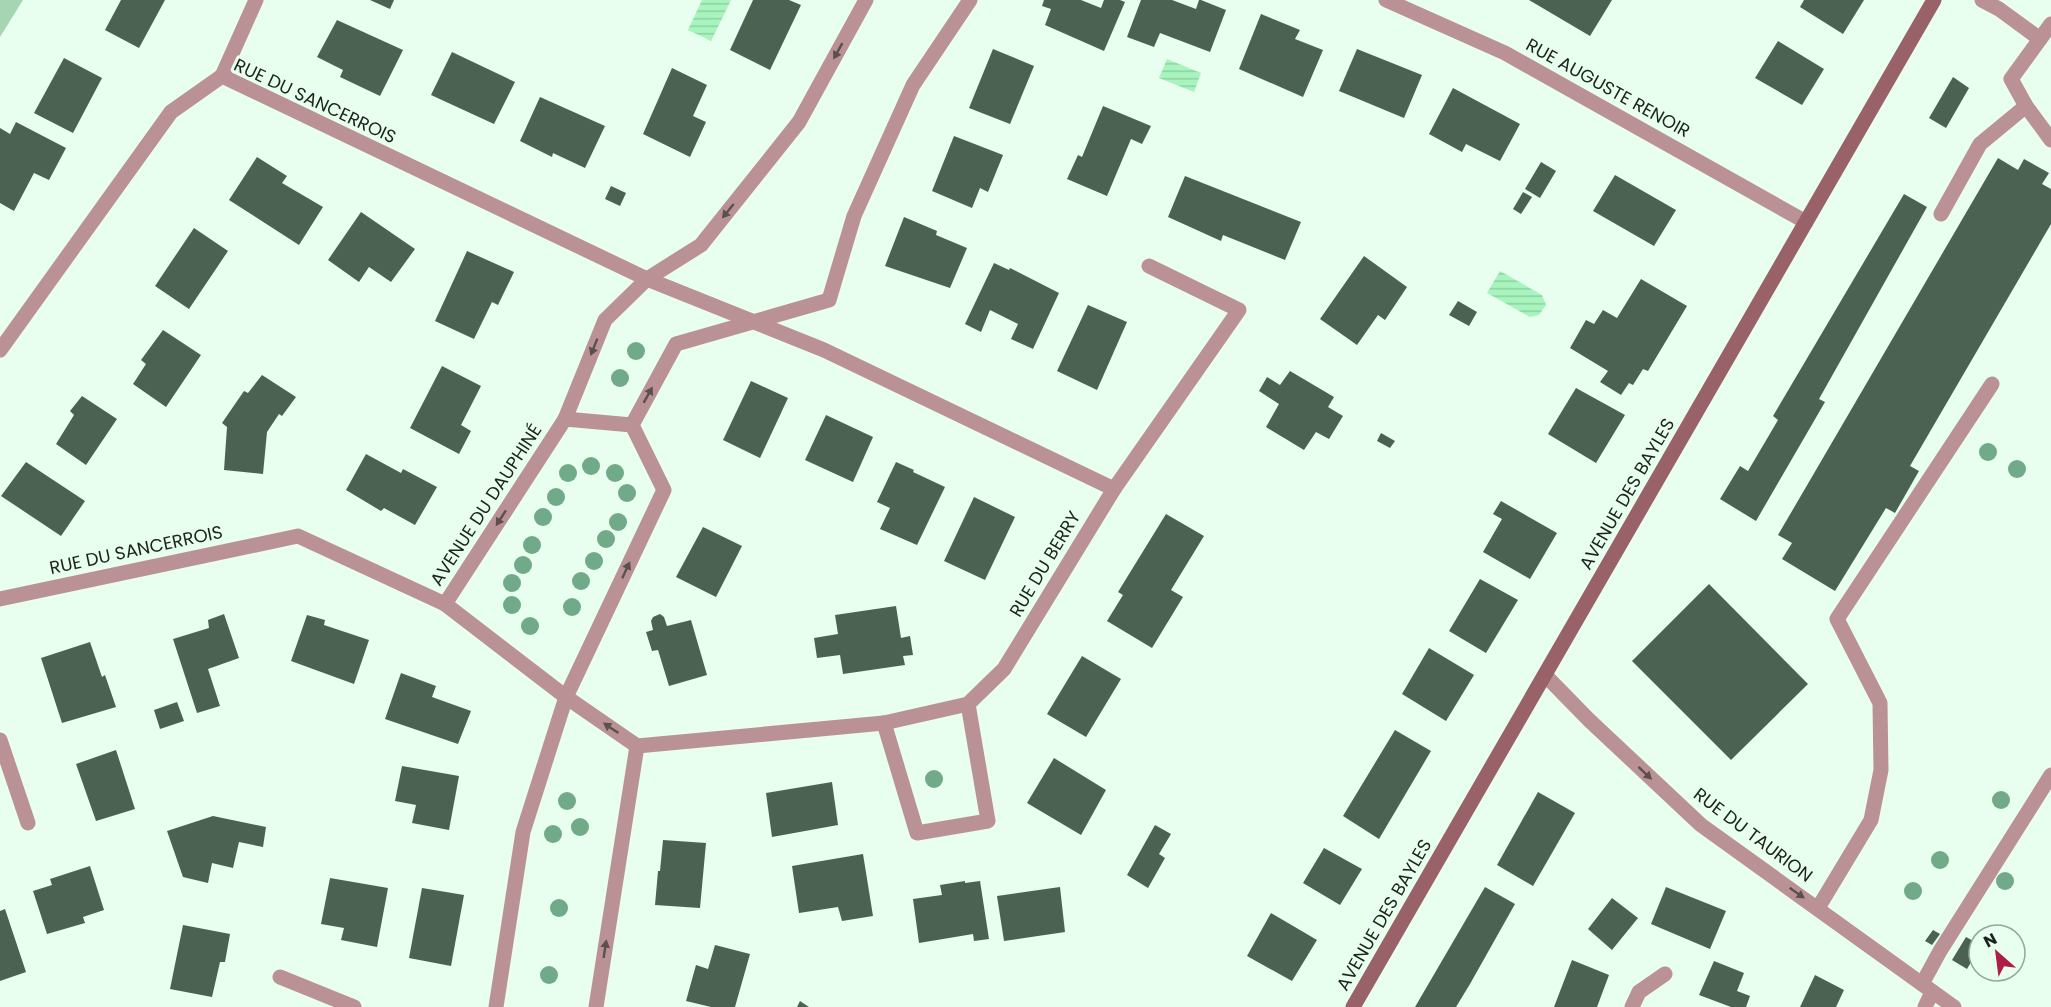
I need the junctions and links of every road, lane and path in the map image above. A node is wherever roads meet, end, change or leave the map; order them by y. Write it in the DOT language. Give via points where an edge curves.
graph roads {
  1 [pos="256,0"];
  2 [pos="866,0"];
  3 [pos="970,0"];
  4 [pos="1386,0"];
  5 [pos="1934,0"];
  6 [pos="1982,0"];
  7 [pos="2051,24"];
  8 [pos="2040,39"];
  9 [pos="222,76"];
  10 [pos="2026,106"];
  11 [pos="2051,140"];
  12 [pos="1941,214"];
  13 [pos="1806,222"];
  14 [pos="1149,266"];
  15 [pos="647,279"];
  16 [pos="756,321"];
  17 [pos="0,350"];
  18 [pos="1992,384"];
  19 [pos="565,419"];
  20 [pos="632,425"];
  21 [pos="1114,489"];
  22 [pos="0,599"];
  23 [pos="445,604"];
  24 [pos="1545,675"];
  25 [pos="566,698"];
  26 [pos="968,704"];
  27 [pos="884,723"];
  28 [pos="0,740"];
  29 [pos="637,746"];
  30 [pos="2051,775"];
  31 [pos="28,823"];
  32 [pos="1818,908"];
  33 [pos="1665,974"];
  34 [pos="280,977"];
  35 [pos="1927,988"];
  36 [pos="354,1007"];
  37 [pos="496,1007"];
  38 [pos="596,1007"];
  39 [pos="1353,1007"];
  40 [pos="1632,1007"];
  41 [pos="1925,1007"];
  42 [pos="1954,1007"];
  1 -- 9 [label="street"];
  2 -- 15 [label="street, AVENUE DU DAUPHINÉ, one-way" via="799,122 701,245"];
  3 -- 16 [label="street" via="913,85 854,216 829,300"];
  4 -- 13 [label="street, RUE AUGUSTE RENOIR" via="1505,53"];
  5 -- 13 [label="main road, AVENUE DES BAYLES"];
  6 -- 8 [label="street"];
  7 -- 8 [label="street"];
  8 -- 10 [label="street" via="2011,79"];
  9 -- 15 [label="street, RUE DU SANCERROIS"];
  9 -- 17 [label="street, RUE DU SANCERROIS" via="171,112"];
  10 -- 11 [label="street"];
  10 -- 12 [label="street" via="1980,144"];
  13 -- 24 [label="main road, AVENUE DES BAYLES"];
  14 -- 21 [label="street, RUE DU BERRY" via="1239,310"];
  15 -- 16 [label="street"];
  15 -- 19 [label="street, AVENUE DU DAUPHINÉ, one-way" via="605,320"];
  20 -- 16 [label="street, one-way" via="676,344"];
  16 -- 21 [label="street"];
  18 -- 32 [label="street" via="1837,619 1880,703 1881,770 1871,820"];
  19 -- 20 [label="street, AVENUE DU DAUPHINÉ"];
  19 -- 23 [label="street, AVENUE DU DAUPHINÉ, one-way"];
  25 -- 20 [label="street, one-way" via="664,490"];
  21 -- 26 [label="street, RUE DU BERRY" via="1004,669"];
  22 -- 23 [label="street, RUE DU SANCERROIS" via="298,536"];
  23 -- 25 [label="street, AVENUE DU DAUPHINÉ"];
  24 -- 32 [label="street, RUE DU TAURION, one-way" via="1701,825"];
  24 -- 39 [label="main road, AVENUE DES BAYLES"];
  29 -- 25 [label="street, AVENUE DU DAUPHINÉ, one-way"];
  25 -- 37 [label="street" via="523,832"];
  26 -- 27 [label="street"];
  26 -- 27 [label="street" via="988,821 917,833"];
  27 -- 29 [label="street"];
  28 -- 31 [label="street"];
  38 -- 29 [label="street, one-way"];
  30 -- 35 [label="street" via="1940,951"];
  32 -- 35 [label="street, RUE DU TAURION"];
  33 -- 40 [label="street" via="1639,992"];
  34 -- 36 [label="street"];
  35 -- 41 [label="street"];
  35 -- 42 [label="street, RUE DU TAURION"];
}
